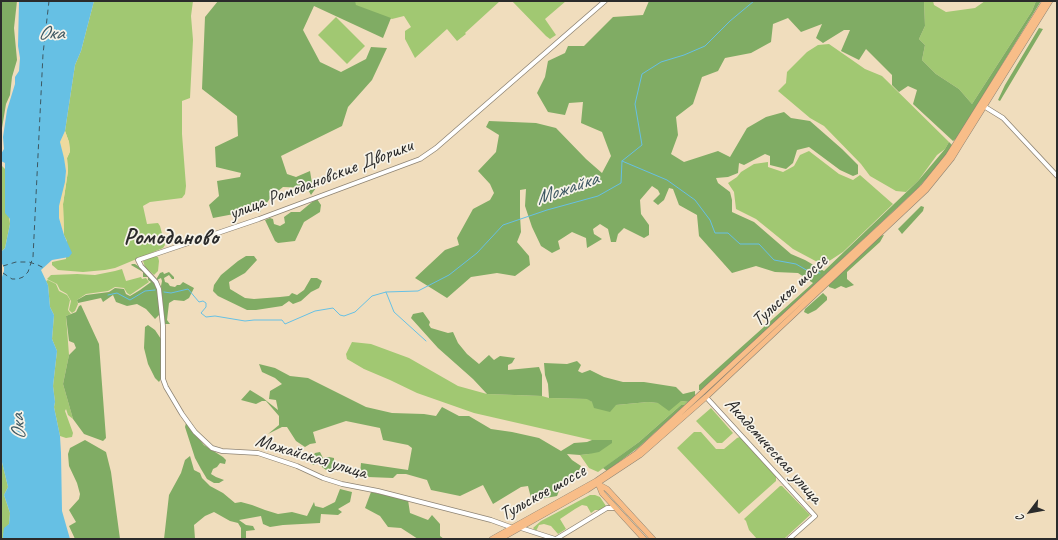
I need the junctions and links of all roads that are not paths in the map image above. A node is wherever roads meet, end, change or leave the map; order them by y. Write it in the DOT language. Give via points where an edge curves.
graph roads {
  1 [pos="605,1"];
  2 [pos="1045,1"];
  3 [pos="1050,1"];
  4 [pos="982,106"];
  5 [pos="1057,176"];
  6 [pos="138,260"];
  7 [pos="706,397"];
  8 [pos="608,477"];
  9 [pos="597,482"];
  10 [pos="607,489"];
  11 [pos="588,490"];
  12 [pos="602,493"];
  13 [pos="615,498"];
  14 [pos="610,502"];
  15 [pos="615,508"];
  16 [pos="530,522"];
  17 [pos="502,523"];
  18 [pos="513,528"];
  19 [pos="521,528"];
  20 [pos="532,531"];
  21 [pos="503,533"];
  22 [pos="492,539"];
  23 [pos="500,539"];
  24 [pos="556,539"];
  25 [pos="644,539"];
  26 [pos="653,539"];
  27 [pos="789,539"];
  1 -- 6 [label="street, улица Ромодановские Дворики" via="436,148 420,159 259,219"];
  2 -- 4 [label="main road, Тульское шоссе"];
  3 -- 4 [label="main road, Тульское шоссе"];
  4 -- 5 [label="street" via="1003,118"];
  4 -- 7 [label="main road, Тульское шоссе" via="952,158 926,190"];
  4 -- 9 [label="main road, Тульское шоссе" via="923,187 652,440"];
  6 -- 17 [label="street, Можайская улица" via="159,287 166,387 195,432 212,448 258,453 342,484"];
  7 -- 8 [label="main road, Тульское шоссе" via="640,455"];
  7 -- 27 [label="street, Академическая улица" via="815,516"];
  8 -- 9 [label="main road, Тульское шоссе"];
  8 -- 10 [label="main road"];
  9 -- 10 [label="main road"];
  9 -- 11 [label="main road, Тульское шоссе"];
  9 -- 12 [label="main road"];
  9 -- 18 [label="main road, Тульское шоссе"];
  10 -- 13 [label="main road"];
  11 -- 12 [label="main road" via="595,489"];
  11 -- 16 [label="main road, Тульское шоссе"];
  12 -- 14 [label="main road"];
  13 -- 14 [label="main road"];
  13 -- 26 [label="main road"];
  14 -- 15 [label="main road"];
  15 -- 24 [label="street" via="607,508"];
  15 -- 25 [label="main road"];
  16 -- 19 [label="main road, Тульское шоссе"];
  16 -- 20 [label="street" via="529,527"];
  17 -- 18 [label="street, Можайская улица"];
  17 -- 21 [label="street"];
  18 -- 21 [label="main road, Тульское шоссе"];
  19 -- 20 [label="street"];
  19 -- 23 [label="main road, Тульское шоссе"];
  20 -- 24 [label="street"];
  21 -- 22 [label="main road, Тульское шоссе"];
}
